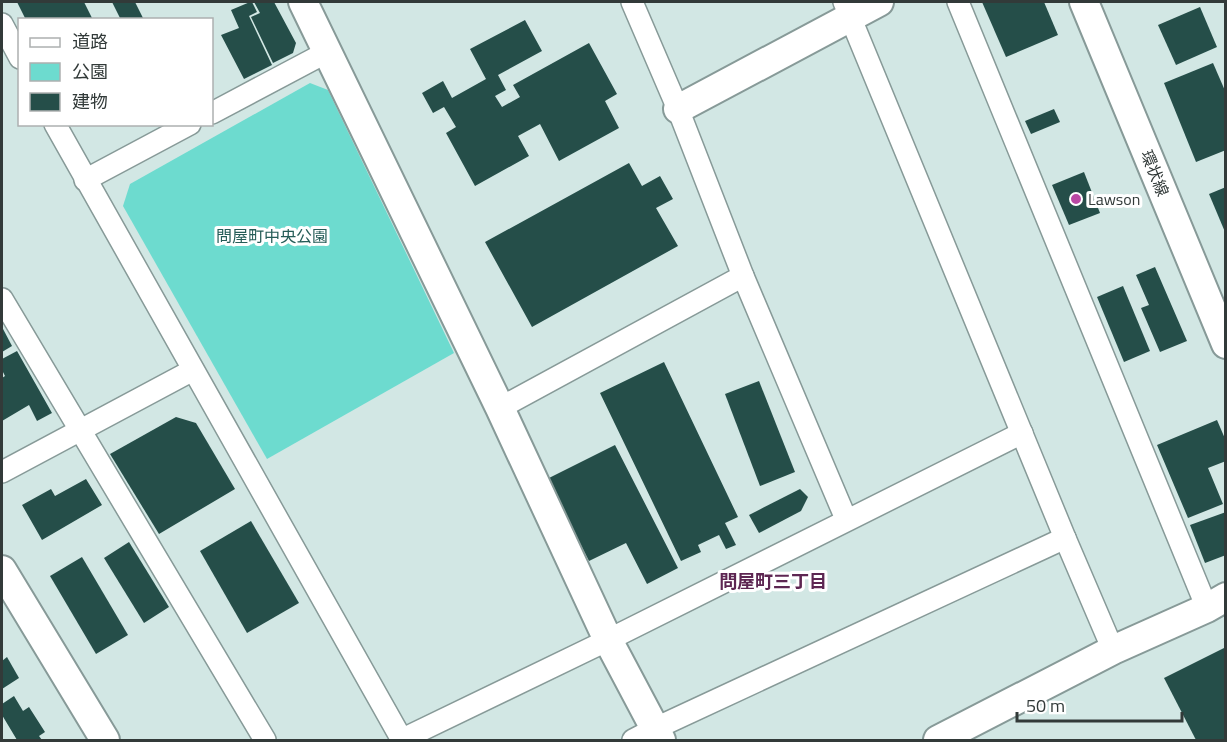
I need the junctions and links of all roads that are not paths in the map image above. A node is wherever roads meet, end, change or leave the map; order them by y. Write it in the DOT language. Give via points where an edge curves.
graph roads {
  1 [pos="303,2"];
  2 [pos="632,2"];
  3 [pos="879,2"];
  4 [pos="958,2"];
  5 [pos="1084,2"];
  6 [pos="847,9"];
  7 [pos="2,24"];
  8 [pos="327,52"];
  9 [pos="18,54"];
  10 [pos="678,109"];
  11 [pos="213,112"];
  12 [pos="56,126"];
  13 [pos="186,126"];
  14 [pos="85,180"];
  15 [pos="743,276"];
  16 [pos="2,299"];
  17 [pos="1226,344"];
  18 [pos="193,370"];
  19 [pos="500,408"];
  20 [pos="80,430"];
  21 [pos="1022,433"];
  22 [pos="2,472"];
  23 [pos="846,519"];
  24 [pos="1065,538"];
  25 [pos="2,570"];
  26 [pos="1216,602"];
  27 [pos="608,640"];
  28 [pos="1113,650"];
  29 [pos="650,736"];
  30 [pos="402,740"];
  31 [pos="105,741"];
  32 [pos="265,741"];
  33 [pos="938,741"];
  1 -- 8 [label="street"];
  2 -- 10 [label="street"];
  3 -- 6 [label="street"];
  4 -- 26 [label="street"];
  5 -- 17 [label="street, 環状線"];
  6 -- 10 [label="street"];
  6 -- 21 [label="street"];
  7 -- 9 [label="street"];
  8 -- 11 [label="street"];
  8 -- 19 [label="street"];
  10 -- 15 [label="street"];
  12 -- 14 [label="street"];
  13 -- 14 [label="street"];
  14 -- 18 [label="street"];
  15 -- 19 [label="street"];
  15 -- 23 [label="street"];
  16 -- 20 [label="street"];
  18 -- 20 [label="street"];
  18 -- 30 [label="street"];
  19 -- 27 [label="street"];
  20 -- 22 [label="street"];
  20 -- 32 [label="street"];
  21 -- 23 [label="street"];
  21 -- 24 [label="street"];
  23 -- 27 [label="street"];
  24 -- 28 [label="street"];
  24 -- 29 [label="street"];
  25 -- 31 [label="street"];
  26 -- 28 [label="street"];
  27 -- 29 [label="street"];
  27 -- 30 [label="street"];
  28 -- 33 [label="street"];
}
